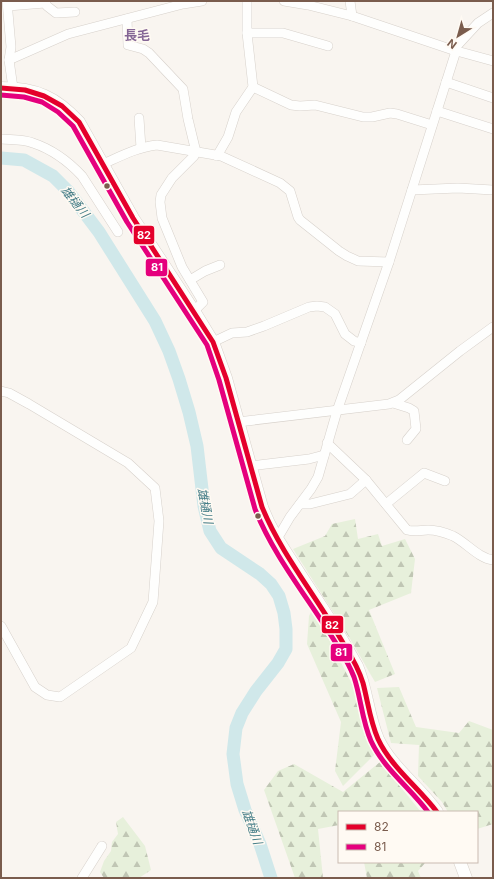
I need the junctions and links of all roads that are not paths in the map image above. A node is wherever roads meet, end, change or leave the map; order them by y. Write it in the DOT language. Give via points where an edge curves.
graph roads {
  1 [pos="202,1"];
  2 [pos="247,1"];
  3 [pos="284,1"];
  4 [pos="350,1"];
  5 [pos="45,2"];
  6 [pos="7,3"];
  7 [pos="75,12"];
  8 [pos="493,13"];
  9 [pos="352,16"];
  10 [pos="127,19"];
  11 [pos="247,33"];
  12 [pos="328,46"];
  13 [pos="1,50"];
  14 [pos="454,51"];
  15 [pos="9,57"];
  16 [pos="493,61"];
  17 [pos="446,82"];
  18 [pos="253,87"];
  19 [pos="7,88"];
  20 [pos="493,98"];
  21 [pos="437,111"];
  22 [pos="139,118"];
  23 [pos="432,126"];
  24 [pos="493,129"];
  25 [pos="1,139"];
  26 [pos="141,148"];
  27 [pos="196,152"];
  28 [pos="218,156"];
  29 [pos="103,164"];
  30 [pos="412,190"];
  31 [pos="493,190"];
  32 [pos="118,232"];
  33 [pos="388,262"];
  34 [pos="220,265"];
  35 [pos="190,280"];
  36 [pos="194,311"];
  37 [pos="493,328"];
  38 [pos="212,342"];
  39 [pos="361,342"];
  40 [pos="1,391"];
  41 [pos="393,403"];
  42 [pos="337,411"];
  43 [pos="238,422"];
  44 [pos="407,440"];
  45 [pos="327,443"];
  46 [pos="324,455"];
  47 [pos="250,466"];
  48 [pos="366,480"];
  49 [pos="445,481"];
  50 [pos="300,504"];
  51 [pos="386,504"];
  52 [pos="277,539"];
  53 [pos="493,560"];
  54 [pos="1,626"];
  55 [pos="436,811"];
  56 [pos="102,846"];
  57 [pos="460,863"];
  58 [pos="82,878"];
  59 [pos="466,878"];
  1 -- 10 [label="street"];
  2 -- 11 [label="street"];
  3 -- 9 [label="street"];
  4 -- 9 [label="street"];
  5 -- 6 [label="street"];
  5 -- 7 [label="street" via="56,14"];
  6 -- 15 [label="street" via="11,47"];
  8 -- 14 [label="street" via="478,23"];
  9 -- 14 [label="street"];
  10 -- 15 [label="street" via="68,34"];
  10 -- 27 [label="street" via="128,45 143,48 183,89"];
  11 -- 12 [label="street" via="283,33"];
  11 -- 18 [label="street"];
  13 -- 15 [label="street"];
  14 -- 16 [label="street"];
  14 -- 17 [label="street"];
  15 -- 19 [label="street"];
  17 -- 20 [label="street"];
  17 -- 21 [label="street"];
  18 -- 23 [label="street" via="295,106 315,105 363,117 397,114"];
  18 -- 28 [label="street" via="236,112 228,138"];
  19 -- 29 [label="main road" via="35,92 53,99 67,109 80,122"];
  21 -- 23 [label="street"];
  21 -- 24 [label="street"];
  22 -- 26 [label="street"];
  23 -- 30 [label="street"];
  25 -- 32 [label="street" via="32,143 65,161 82,176"];
  26 -- 27 [label="street" via="157,145"];
  26 -- 29 [label="street"];
  27 -- 28 [label="street"];
  27 -- 35 [label="street" via="172,178 160,202 162,218"];
  28 -- 33 [label="street" via="286,187 292,195 300,220 338,251 358,261"];
  29 -- 36 [label="main road" via="133,218"];
  30 -- 31 [label="street"];
  30 -- 33 [label="street"];
  33 -- 39 [label="street"];
  34 -- 35 [label="street"];
  35 -- 36 [label="street" via="203,302"];
  36 -- 38 [label="main road"];
  37 -- 41 [label="street"];
  38 -- 39 [label="street" via="232,333 247,332 264,326 309,306 325,306 335,314 345,334 354,341"];
  38 -- 43 [label="main road" via="226,378"];
  39 -- 42 [label="street"];
  40 -- 54 [label="street" via="29,404 128,463 155,488 159,521 153,602 131,648 60,697 47,695 35,687"];
  41 -- 42 [label="street"];
  41 -- 44 [label="street" via="414,411 416,428"];
  42 -- 43 [label="street"];
  42 -- 45 [label="street"];
  43 -- 47 [label="main road"];
  45 -- 46 [label="street"];
  45 -- 48 [label="street"];
  46 -- 47 [label="street"];
  46 -- 50 [label="street" via="318,477"];
  47 -- 52 [label="main road" via="262,507"];
  48 -- 50 [label="street" via="350,494"];
  48 -- 51 [label="street"];
  49 -- 51 [label="street" via="424,473"];
  50 -- 52 [label="street"];
  51 -- 53 [label="street" via="407,530 428,530 452,536 486,559"];
  52 -- 55 [label="main road" via="357,666 378,739 385,751"];
  56 -- 58 [label="street"];
  57 -- 59 [label="main road"];
}
